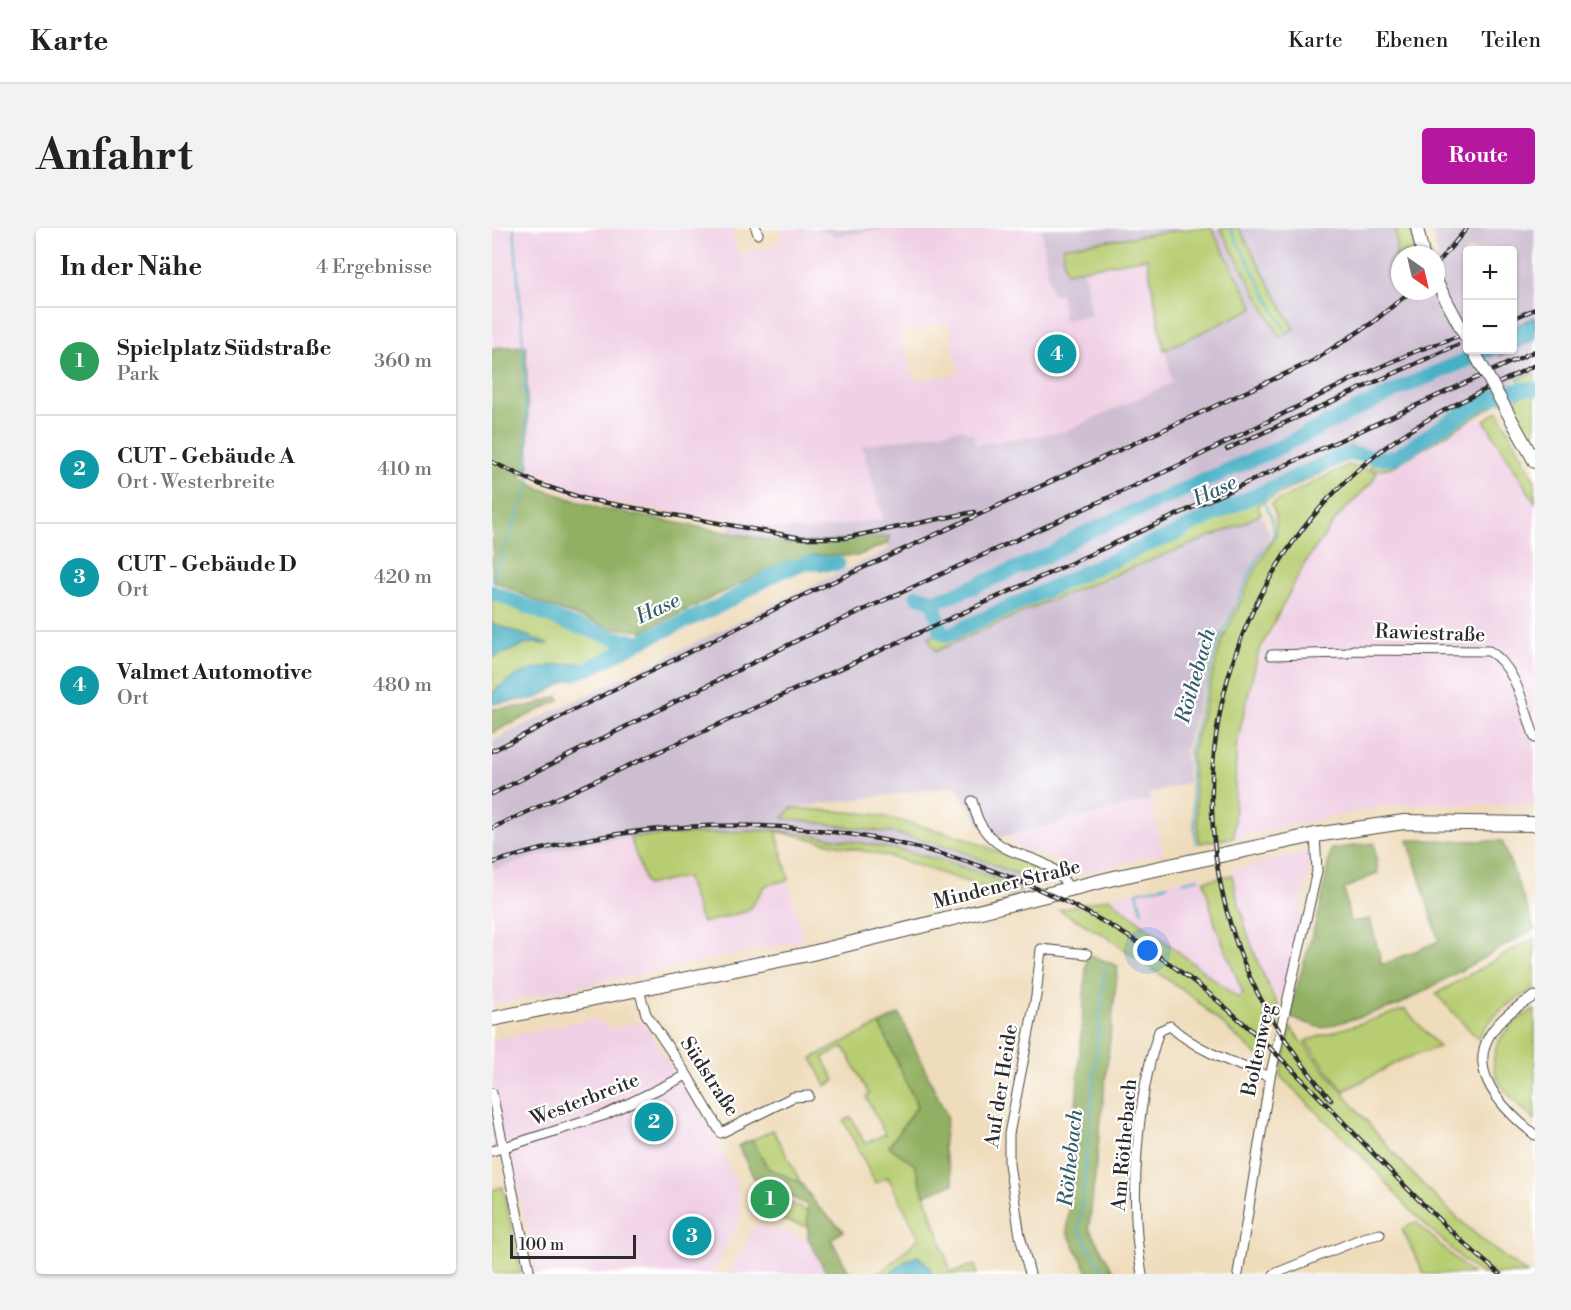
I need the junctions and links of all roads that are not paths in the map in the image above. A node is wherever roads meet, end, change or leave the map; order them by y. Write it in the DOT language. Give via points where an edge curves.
graph roads {
  1 [pos="1418,228"];
  2 [pos="1421,246"];
  3 [pos="1445,298"];
  4 [pos="1463,332"];
  5 [pos="1475,354"];
  6 [pos="1535,462"];
  7 [pos="1271,655"];
  8 [pos="1535,738"];
  9 [pos="972,801"];
  10 [pos="1535,824"];
  11 [pos="1315,835"];
  12 [pos="1069,889"];
  13 [pos="1087,954"];
  14 [pos="639,990"];
  15 [pos="1535,996"];
  16 [pos="492,1019"];
  17 [pos="687,1075"];
  18 [pos="1270,1077"];
  19 [pos="492,1093"];
  20 [pos="809,1096"];
  21 [pos="1535,1135"];
  22 [pos="504,1148"];
  23 [pos="492,1151"];
  24 [pos="1380,1234"];
  25 [pos="530,1274"];
  26 [pos="1030,1274"];
  27 [pos="1142,1274"];
  28 [pos="1238,1274"];
  29 [pos="1274,1274"];
  1 -- 2 [label="street"];
  3 -- 4 [label="street, bridge"];
  5 -- 6 [label="street, bridge"];
  7 -- 8 [label="street, Rawiestraße" via="1353,650 1489,651 1502,658 1509,669"];
  9 -- 12 [label="street" via="982,827 995,842 1011,852 1053,866"];
  10 -- 11 [label="main road, Mindener Straße" via="1404,822"];
  11 -- 12 [label="main road, Mindener Straße"];
  11 -- 18 [label="street, Boltenweg" via="1317,872"];
  12 -- 14 [label="main road, Mindener Straße" via="808,954"];
  13 -- 26 [label="street, Auf der Heide" via="1041,950 1009,1134 1010,1174"];
  14 -- 16 [label="main road, Mindener Straße"];
  14 -- 17 [label="street, Südstraße" via="646,1014"];
  15 -- 21 [label="street" via="1497,1025 1487,1039 1482,1061 1493,1090"];
  17 -- 20 [label="street, Südstraße" via="721,1133 793,1097"];
  17 -- 22 [label="street, Westerbreite" via="604,1115"];
  18 -- 27 [label="street, Am Röthebach" via="1183,1038 1170,1026 1159,1032 1140,1131 1136,1225"];
  18 -- 28 [label="street, Boltenweg"];
  19 -- 22 [label="street"];
  22 -- 23 [label="street, Westerbreite"];
  22 -- 25 [label="street"];
  24 -- 29 [label="street"];
}
